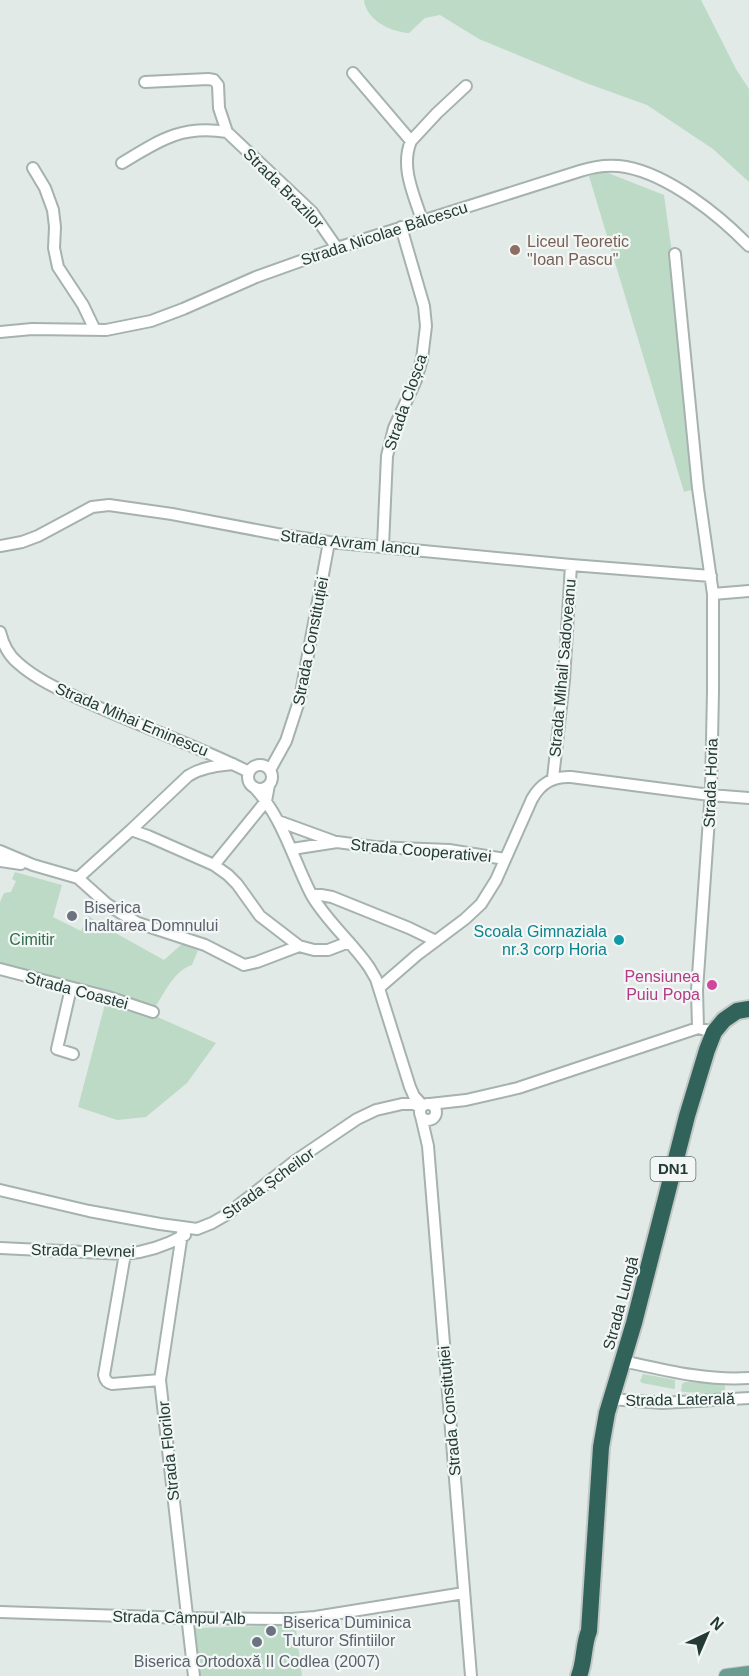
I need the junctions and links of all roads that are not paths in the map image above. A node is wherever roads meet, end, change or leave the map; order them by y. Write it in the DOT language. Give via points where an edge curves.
graph roads {
  1 [pos="353,73"];
  2 [pos="145,81"];
  3 [pos="466,86"];
  4 [pos="227,132"];
  5 [pos="411,141"];
  6 [pos="122,163"];
  7 [pos="33,168"];
  8 [pos="422,220"];
  9 [pos="401,227"];
  10 [pos="749,246"];
  11 [pos="337,248"];
  12 [pos="675,254"];
  13 [pos="95,330"];
  14 [pos="0,332"];
  15 [pos="329,542"];
  16 [pos="0,546"];
  17 [pos="383,546"];
  18 [pos="571,565"];
  19 [pos="711,576"];
  20 [pos="749,591"];
  21 [pos="713,594"];
  22 [pos="0,632"];
  23 [pos="233,765"];
  24 [pos="270,770"];
  25 [pos="249,772"];
  26 [pos="553,778"];
  27 [pos="269,784"];
  28 [pos="254,787"];
  29 [pos="710,795"];
  30 [pos="749,798"];
  31 [pos="266,801"];
  32 [pos="278,821"];
  33 [pos="131,830"];
  34 [pos="337,842"];
  35 [pos="292,849"];
  36 [pos="0,851"];
  37 [pos="505,859"];
  38 [pos="0,861"];
  39 [pos="214,864"];
  40 [pos="33,865"];
  41 [pos="78,878"];
  42 [pos="312,896"];
  43 [pos="436,941"];
  44 [pos="349,942"];
  45 [pos="299,946"];
  46 [pos="0,969"];
  47 [pos="71,988"];
  48 [pos="379,988"];
  49 [pos="749,1009"];
  50 [pos="153,1012"];
  51 [pos="706,1030"];
  52 [pos="73,1054"];
  53 [pos="427,1111"];
  54 [pos="0,1190"];
  55 [pos="197,1229"];
  56 [pos="182,1232"];
  57 [pos="0,1248"];
  58 [pos="125,1254"];
  59 [pos="623,1361"];
  60 [pos="749,1378"];
  61 [pos="160,1380"];
  62 [pos="730,1380"];
  63 [pos="749,1398"];
  64 [pos="611,1399"];
  65 [pos="729,1399"];
  66 [pos="464,1593"];
  67 [pos="0,1612"];
  68 [pos="187,1618"];
  69 [pos="589,1631"];
  70 [pos="749,1673"];
  71 [pos="194,1676"];
  72 [pos="471,1676"];
  73 [pos="579,1676"];
  74 [pos="589,1676"];
  75 [pos="726,1676"];
  1 -- 5 [label="street"];
  2 -- 4 [label="street" via="214,80"];
  3 -- 5 [label="street"];
  4 -- 6 [label="street" via="212,130 171,136"];
  4 -- 11 [label="street, Strada Brazilor" via="312,212"];
  5 -- 8 [label="street" via="407,170"];
  7 -- 13 [label="street" via="53,210 58,267"];
  8 -- 9 [label="street, Strada Nicolae Bălcescu"];
  8 -- 10 [label="street, Strada Nicolae Bălcescu" via="580,171 614,165 640,171 676,188 704,206"];
  9 -- 11 [label="street, Strada Nicolae Bălcescu"];
  9 -- 17 [label="street, Strada Cloșca" via="424,306 426,327 419,369 394,428 387,456"];
  11 -- 13 [label="street, Strada Nicolae Bălcescu" via="245,281 166,316 131,326"];
  12 -- 19 [label="street, Strada Horia" via="698,488"];
  13 -- 14 [label="street, Strada Nicolae Bălcescu"];
  15 -- 16 [label="street, Strada Avram Iancu" via="109,505 92,507 22,543"];
  15 -- 17 [label="street, Strada Avram Iancu"];
  15 -- 24 [label="street, Strada Constituției" via="300,698 286,741"];
  17 -- 18 [label="street, Strada Avram Iancu"];
  18 -- 19 [label="street, Strada Avram Iancu"];
  18 -- 26 [label="street, Strada Mihail Sadoveanu"];
  19 -- 21 [label="street, Strada Horia"];
  20 -- 21 [label="street"];
  21 -- 29 [label="street, Strada Horia"];
  22 -- 23 [label="street, Strada Mihai Eminescu" via="12,658 53,686"];
  23 -- 25 [label="street, Strada Mihai Eminescu"];
  23 -- 33 [label="street" via="194,772"];
  24 -- 25 [label="street" via="257,765"];
  24 -- 27 [label="street"];
  25 -- 28 [label="street" via="248,779"];
  26 -- 29 [label="street"];
  26 -- 37 [label="street, Strada Mihail Sadoveanu" via="535,794"];
  27 -- 28 [label="street"];
  27 -- 31 [label="street"];
  28 -- 31 [label="street, Strada Constituției"];
  29 -- 30 [label="street"];
  29 -- 51 [label="street, Strada Horia" via="698,990"];
  31 -- 32 [label="street, Strada Constituției"];
  31 -- 39 [label="street"];
  32 -- 34 [label="street, Strada Cooperativei"];
  32 -- 35 [label="street, Strada Constituției"];
  33 -- 39 [label="street"];
  33 -- 41 [label="street"];
  34 -- 35 [label="street, Strada Cooperativei"];
  34 -- 37 [label="street, Strada Cooperativei" via="470,852"];
  35 -- 42 [label="street, Strada Constituției"];
  36 -- 40 [label="street"];
  37 -- 43 [label="street, Strada Mihail Sadoveanu" via="482,904"];
  38 -- 40 [label="street"];
  39 -- 45 [label="street" via="237,884 260,916"];
  40 -- 41 [label="street"];
  41 -- 45 [label="street" via="131,919 205,945 244,965"];
  42 -- 43 [label="street" via="332,897"];
  42 -- 44 [label="street, Strada Constituției"];
  43 -- 48 [label="street, Strada Mihail Sadoveanu"];
  44 -- 45 [label="street" via="327,950"];
  44 -- 48 [label="street, Strada Constituției" via="369,967"];
  46 -- 47 [label="street, Strada Coastei"];
  47 -- 50 [label="street, Strada Coastei"];
  47 -- 52 [label="street" via="57,1049"];
  48 -- 53 [label="street, Strada Constituției" via="414,1096"];
  49 -- 51 [label="highway, Strada Lungă / DN1" via="737,1011"];
  51 -- 53 [label="street"];
  51 -- 59 [label="highway, Strada Lungă / DN1" via="702,1063"];
  53 -- 55 [label="street, Strada Șcheilor" via="414,1104 402,1104 357,1119 226,1215"];
  53 -- 66 [label="street, Strada Constituției"];
  54 -- 56 [label="street"];
  55 -- 56 [label="street, Strada Plevnei"];
  56 -- 58 [label="street, Strada Plevnei" via="159,1248"];
  56 -- 61 [label="street, Strada Florilor"];
  57 -- 58 [label="street, Strada Plevnei"];
  58 -- 61 [label="street" via="105,1378 112,1384"];
  59 -- 62 [label="street, Strada Laterală"];
  59 -- 64 [label="highway, Strada Lungă / DN1"];
  60 -- 62 [label="street, Strada Laterală"];
  61 -- 68 [label="street, Strada Florilor"];
  62 -- 65 [label="street"];
  63 -- 65 [label="street, Strada Laterală"];
  64 -- 65 [label="street, Strada Laterală"];
  64 -- 69 [label="highway, Strada Lungă / DN1" via="601,1447"];
  66 -- 68 [label="street, Strada Câmpul Alb" via="315,1617"];
  66 -- 72 [label="street, Strada Constituției"];
  67 -- 68 [label="street, Strada Câmpul Alb"];
  68 -- 71 [label="street, Strada Florilor"];
  69 -- 73 [label="highway, Strada Lungă / DN1"];
  69 -- 74 [label="highway, Strada Lungă / DN1"];
  70 -- 75 [label="main road"];
}
